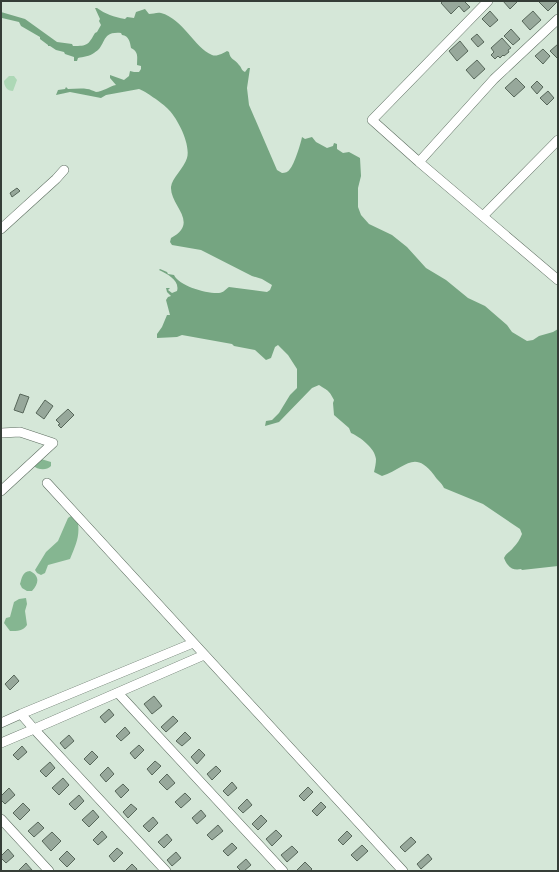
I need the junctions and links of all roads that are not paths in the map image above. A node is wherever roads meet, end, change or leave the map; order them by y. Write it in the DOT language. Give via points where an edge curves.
graph roads {
  1 [pos="488,1"];
  2 [pos="558,19"];
  3 [pos="558,140"];
  4 [pos="419,162"];
  5 [pos="64,170"];
  6 [pos="483,216"];
  7 [pos="1,229"];
  8 [pos="556,274"];
  9 [pos="1,433"];
  10 [pos="47,483"];
  11 [pos="1,491"];
  12 [pos="193,643"];
  13 [pos="204,655"];
  14 [pos="118,693"];
  15 [pos="21,714"];
  16 [pos="1,723"];
  17 [pos="34,729"];
  18 [pos="1,743"];
  19 [pos="1,820"];
  20 [pos="49,871"];
  21 [pos="166,871"];
  22 [pos="283,871"];
  23 [pos="403,871"];
  1 -- 4 [label="street" via="372,120"];
  2 -- 4 [label="street" via="494,79"];
  3 -- 6 [label="street"];
  4 -- 6 [label="street"];
  5 -- 7 [label="street"];
  6 -- 8 [label="street"];
  9 -- 11 [label="street" via="20,432 53,443"];
  10 -- 12 [label="street"];
  12 -- 13 [label="street"];
  12 -- 15 [label="street"];
  13 -- 14 [label="street"];
  13 -- 23 [label="street"];
  14 -- 17 [label="street"];
  14 -- 22 [label="street"];
  15 -- 16 [label="street"];
  15 -- 17 [label="street"];
  17 -- 18 [label="street"];
  17 -- 21 [label="street"];
  19 -- 20 [label="street"];
}
